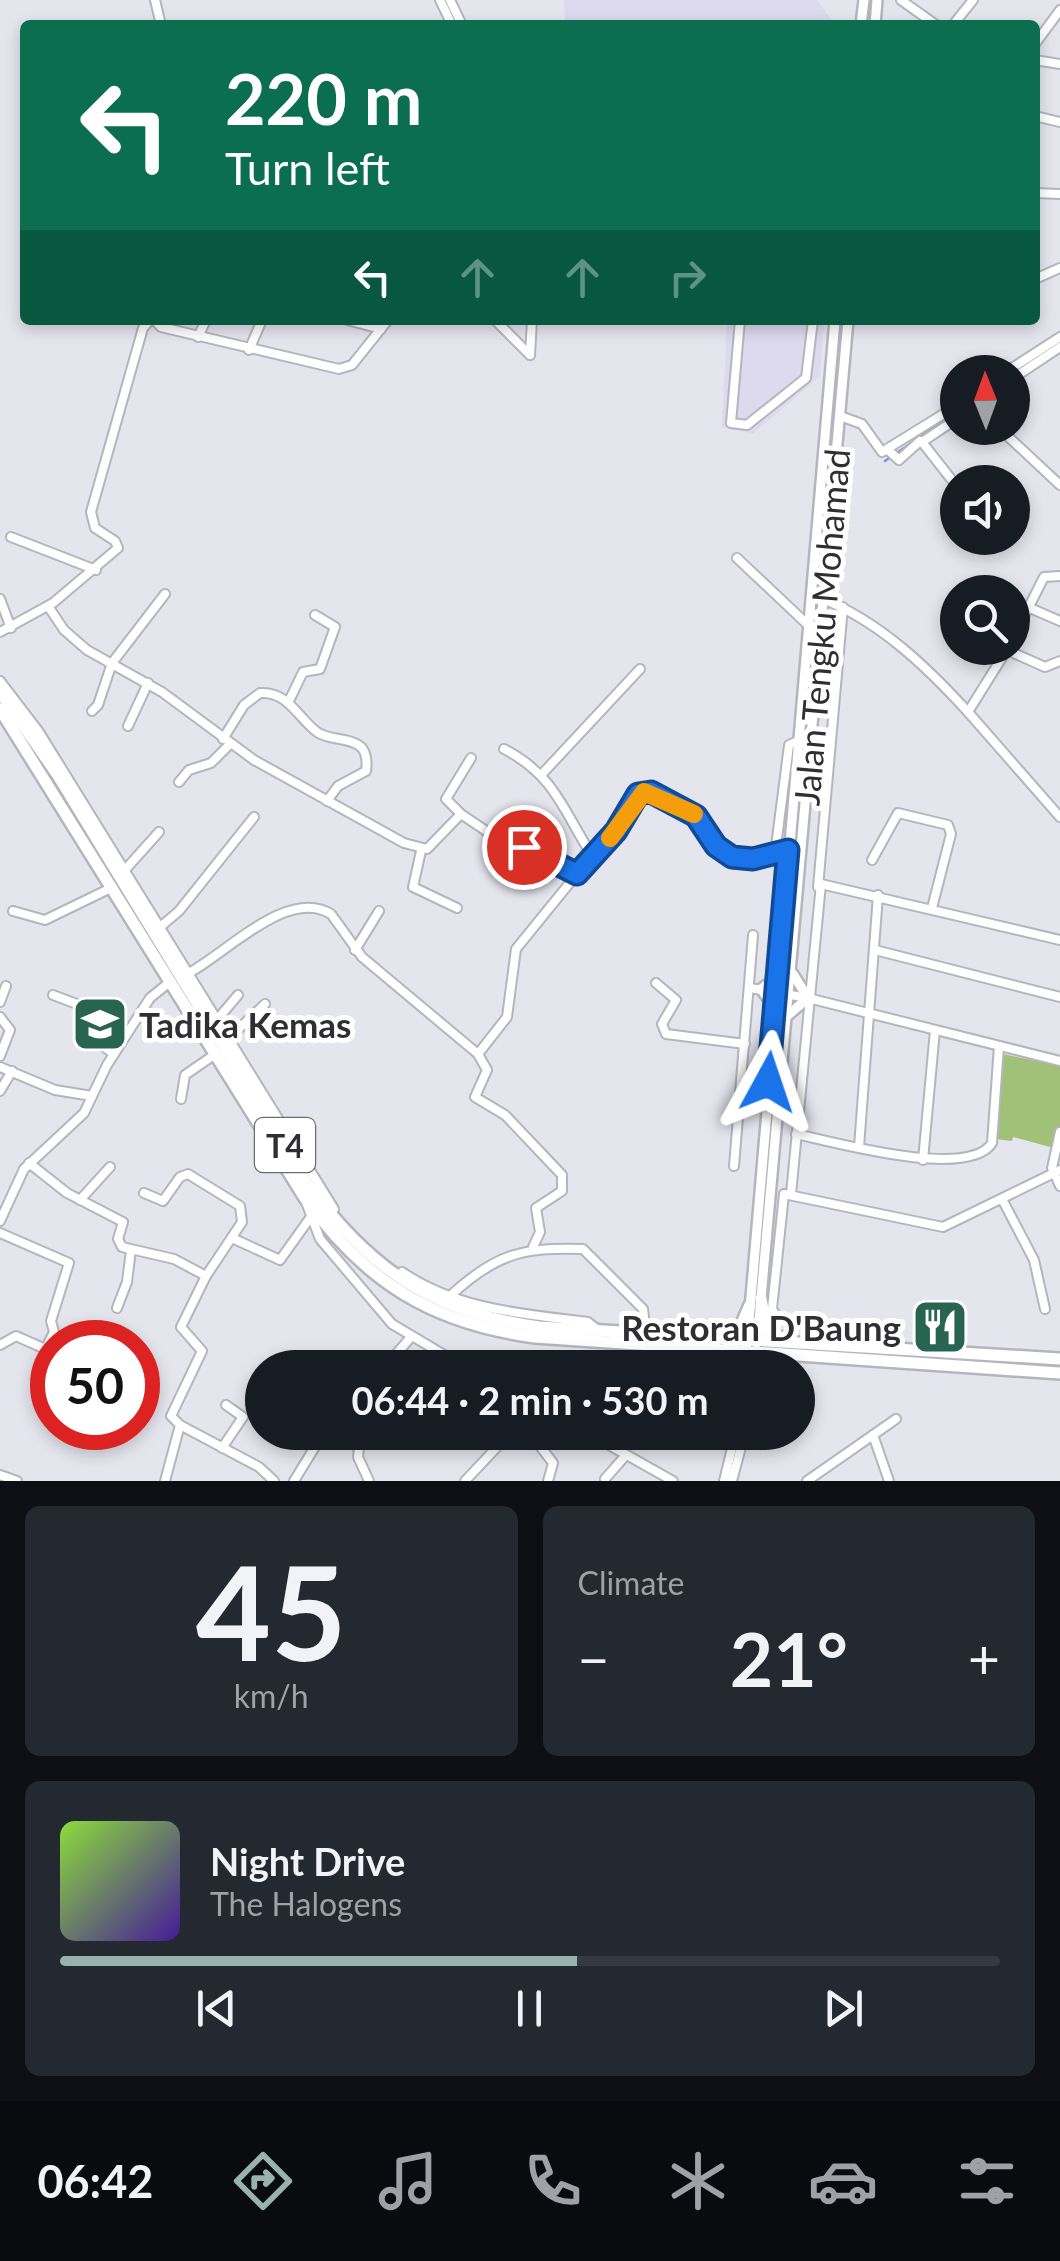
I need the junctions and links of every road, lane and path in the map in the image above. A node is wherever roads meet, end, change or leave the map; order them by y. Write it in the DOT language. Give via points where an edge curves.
graph roads {
  1 [pos="901,0"];
  2 [pos="1060,10"];
  3 [pos="929,20"];
  4 [pos="1040,37"];
  5 [pos="146,325"];
  6 [pos="158,325"];
  7 [pos="204,325"];
  8 [pos="260,325"];
  9 [pos="369,325"];
  10 [pos="384,325"];
  11 [pos="499,325"];
  12 [pos="532,325"];
  13 [pos="740,325"];
  14 [pos="813,325"];
  15 [pos="835,325"];
  16 [pos="848,325"];
  17 [pos="381,328"];
  18 [pos="198,337"];
  19 [pos="1060,337"];
  20 [pos="1060,347"];
  21 [pos="249,350"];
  22 [pos="1030,356"];
  23 [pos="1030,367"];
  24 [pos="840,416"];
  25 [pos="940,420"];
  26 [pos="940,427"];
  27 [pos="918,438"];
  28 [pos="1017,445"];
  29 [pos="890,454"];
  30 [pos="940,465"];
  31 [pos="1060,485"];
  32 [pos="11,537"];
  33 [pos="737,558"];
  34 [pos="96,570"];
  35 [pos="1060,576"];
  36 [pos="165,594"];
  37 [pos="0,598"];
  38 [pos="823,599"];
  39 [pos="48,606"];
  40 [pos="843,607"];
  41 [pos="1030,608"];
  42 [pos="315,614"];
  43 [pos="1060,621"];
  44 [pos="808,624"];
  45 [pos="11,628"];
  46 [pos="0,632"];
  47 [pos="1030,659"];
  48 [pos="1060,661"];
  49 [pos="112,664"];
  50 [pos="997,665"];
  51 [pos="640,669"];
  52 [pos="0,680"];
  53 [pos="148,683"];
  54 [pos="0,692"];
  55 [pos="288,703"];
  56 [pos="0,709"];
  57 [pos="92,710"];
  58 [pos="968,712"];
  59 [pos="128,726"];
  60 [pos="798,741"];
  61 [pos="226,742"];
  62 [pos="504,749"];
  63 [pos="471,758"];
  64 [pos="542,772"];
  65 [pos="179,782"];
  66 [pos="326,801"];
  67 [pos="461,814"];
  68 [pos="254,818"];
  69 [pos="1060,818"];
  70 [pos="160,832"];
  71 [pos="788,850"];
  72 [pos="421,851"];
  73 [pos="775,854"];
  74 [pos="593,857"];
  75 [pos="872,860"];
  76 [pos="124,871"];
  77 [pos="577,874"];
  78 [pos="112,887"];
  79 [pos="818,887"];
  80 [pos="878,896"];
  81 [pos="457,908"];
  82 [pos="932,908"];
  83 [pos="379,911"];
  84 [pos="13,912"];
  85 [pos="159,928"];
  86 [pos="753,935"];
  87 [pos="1060,940"];
  88 [pos="355,950"];
  89 [pos="874,950"];
  90 [pos="790,967"];
  91 [pos="187,974"];
  92 [pos="777,976"];
  93 [pos="171,981"];
  94 [pos="656,983"];
  95 [pos="6,986"];
  96 [pos="756,989"];
  97 [pos="776,991"];
  98 [pos="788,993"];
  99 [pos="53,995"];
  100 [pos="1060,997"];
  101 [pos="808,998"];
  102 [pos="0,1002"];
  103 [pos="265,1004"];
  104 [pos="774,1008"];
  105 [pos="869,1013"];
  106 [pos="0,1016"];
  107 [pos="254,1016"];
  108 [pos="786,1017"];
  109 [pos="216,1021"];
  110 [pos="935,1030"];
  111 [pos="227,1040"];
  112 [pos="745,1044"];
  113 [pos="999,1046"];
  114 [pos="114,1054"];
  115 [pos="478,1054"];
  116 [pos="214,1055"];
  117 [pos="0,1056"];
  118 [pos="1060,1061"];
  119 [pos="0,1067"];
  120 [pos="12,1071"];
  121 [pos="0,1091"];
  122 [pos="92,1096"];
  123 [pos="181,1099"];
  124 [pos="1060,1132"];
  125 [pos="796,1134"];
  126 [pos="859,1147"];
  127 [pos="923,1160"];
  128 [pos="29,1163"];
  129 [pos="734,1166"];
  130 [pos="110,1167"];
  131 [pos="1056,1172"];
  132 [pos="1060,1186"];
  133 [pos="144,1193"];
  134 [pos="790,1194"];
  135 [pos="1002,1199"];
  136 [pos="80,1200"];
  137 [pos="313,1216"];
  138 [pos="0,1220"];
  139 [pos="0,1233"];
  140 [pos="232,1238"];
  141 [pos="534,1247"];
  142 [pos="131,1250"];
  143 [pos="206,1276"];
  144 [pos="449,1297"];
  145 [pos="755,1302"];
  146 [pos="117,1308"];
  147 [pos="1045,1309"];
  148 [pos="56,1320"];
  149 [pos="802,1326"];
  150 [pos="598,1330"];
  151 [pos="646,1333"];
  152 [pos="411,1338"];
  153 [pos="30,1342"];
  154 [pos="702,1342"];
  155 [pos="0,1344"];
  156 [pos="752,1347"];
  157 [pos="400,1350"];
  158 [pos="433,1350"];
  159 [pos="717,1350"];
  160 [pos="751,1350"];
  161 [pos="753,1350"];
  162 [pos="807,1350"];
  163 [pos="815,1350"];
  164 [pos="815,1351"];
  165 [pos="1060,1359"];
  166 [pos="1060,1373"];
  167 [pos="226,1406"];
  168 [pos="896,1418"];
  169 [pos="180,1426"];
  170 [pos="873,1435"];
  171 [pos="222,1448"];
  172 [pos="313,1450"];
  173 [pos="359,1450"];
  174 [pos="494,1450"];
  175 [pos="544,1450"];
  176 [pos="617,1450"];
  177 [pos="732,1450"];
  178 [pos="740,1450"];
  179 [pos="626,1455"];
  180 [pos="0,1475"];
  181 [pos="605,1480"];
  182 [pos="17,1481"];
  183 [pos="165,1481"];
  184 [pos="274,1481"];
  185 [pos="294,1481"];
  186 [pos="369,1481"];
  187 [pos="464,1481"];
  188 [pos="548,1481"];
  189 [pos="672,1481"];
  190 [pos="724,1481"];
  191 [pos="732,1481"];
  192 [pos="807,1481"];
  193 [pos="889,1481"];
  1 -- 3 [label="street"];
  2 -- 4 [label="street"];
  5 -- 34 [label="street" via="92,512 98,532 118,548"];
  6 -- 18 [label="street"];
  7 -- 18 [label="street"];
  8 -- 21 [label="street"];
  9 -- 17 [label="street"];
  10 -- 17 [label="street"];
  11 -- 12 [label="street" via="530,355"];
  13 -- 14 [label="street" via="732,423 757,421 803,382"];
  15 -- 44 [label="main road, Jalan Tengku Mohamad"];
  16 -- 24 [label="main road, Jalan Tengku Mohamad"];
  17 -- 21 [label="street" via="344,368"];
  18 -- 21 [label="street"];
  19 -- 22 [label="street"];
  20 -- 23 [label="street"];
  24 -- 29 [label="street" via="862,424 879,452"];
  24 -- 38 [label="main road, Jalan Tengku Mohamad"];
  25 -- 27 [label="street"];
  26 -- 27 [label="street"];
  27 -- 29 [label="street"];
  27 -- 29 [label="street" via="899,460"];
  27 -- 30 [label="street"];
  28 -- 31 [label="street"];
  32 -- 34 [label="street"];
  33 -- 44 [label="street"];
  34 -- 39 [label="street"];
  35 -- 41 [label="street" via="1044,577"];
  36 -- 49 [label="street"];
  37 -- 45 [label="street"];
  38 -- 40 [label="street"];
  38 -- 90 [label="main road, Jalan Tengku Mohamad"];
  39 -- 45 [label="street"];
  39 -- 49 [label="street" via="68,634"];
  40 -- 58 [label="street" via="921,663"];
  40 -- 79 [label="street"];
  41 -- 43 [label="street"];
  42 -- 55 [label="street" via="335,628 320,668 303,672"];
  44 -- 60 [label="main road, Jalan Tengku Mohamad"];
  45 -- 46 [label="street"];
  47 -- 48 [label="street" via="1045,666"];
  49 -- 53 [label="street"];
  49 -- 57 [label="street"];
  50 -- 58 [label="street"];
  51 -- 64 [label="street"];
  52 -- 76 [label="street" via="40,732"];
  53 -- 59 [label="street"];
  53 -- 61 [label="street"];
  54 -- 150 [label="highway, T4" via="308,1185 349,1239 412,1288 462,1310 505,1322"];
  55 -- 61 [label="street" via="260,693 244,705"];
  55 -- 66 [label="street" via="316,731 364,752 366,772 338,786"];
  56 -- 78 [label="highway, T4"];
  58 -- 69 [label="street"];
  60 -- 71 [label="main road, Jalan Tengku Mohamad"];
  60 -- 73 [label="street" via="788,744"];
  61 -- 65 [label="street" via="212,763"];
  61 -- 66 [label="street"];
  62 -- 64 [label="street"];
  63 -- 67 [label="street" via="446,798"];
  64 -- 74 [label="street"];
  66 -- 72 [label="street"];
  67 -- 72 [label="street"];
  67 -- 77 [label="street" via="501,842"];
  68 -- 85 [label="street"];
  70 -- 76 [label="street"];
  71 -- 73 [label="street"];
  71 -- 92 [label="main road, Jalan Tengku Mohamad"];
  72 -- 81 [label="street" via="416,890"];
  73 -- 74 [label="street" via="724,854 696,816 644,792"];
  74 -- 77 [label="street"];
  75 -- 82 [label="street" via="898,812 948,825"];
  76 -- 85 [label="street"];
  77 -- 115 [label="street" via="516,949 506,1016"];
  78 -- 84 [label="street" via="46,920"];
  78 -- 93 [label="highway, T4"];
  79 -- 80 [label="street" via="826,883"];
  79 -- 101 [label="street"];
  80 -- 82 [label="street"];
  80 -- 89 [label="street"];
  82 -- 87 [label="street"];
  83 -- 88 [label="street"];
  85 -- 91 [label="street"];
  86 -- 96 [label="street"];
  88 -- 91 [label="street" via="332,914 296,908"];
  88 -- 115 [label="street"];
  89 -- 100 [label="street"];
  89 -- 105 [label="street"];
  90 -- 98 [label="main road, Jalan Tengku Mohamad"];
  90 -- 101 [label="main road"];
  91 -- 109 [label="street"];
  92 -- 96 [label="main road"];
  92 -- 97 [label="main road, Jalan Tengku Mohamad"];
  93 -- 114 [label="street" via="150,998"];
  93 -- 116 [label="highway, T4"];
  94 -- 112 [label="street" via="676,1000 662,1024 666,1034"];
  95 -- 102 [label="street"];
  96 -- 97 [label="street"];
  96 -- 104 [label="main road"];
  96 -- 112 [label="street"];
  97 -- 98 [label="street"];
  97 -- 104 [label="main road, Jalan Tengku Mohamad"];
  98 -- 101 [label="street"];
  98 -- 108 [label="main road, Jalan Tengku Mohamad"];
  99 -- 114 [label="street" via="88,1007 82,1032"];
  101 -- 105 [label="street"];
  101 -- 108 [label="main road"];
  101 -- 125 [label="street"];
  103 -- 107 [label="street"];
  104 -- 145 [label="main road, Jalan Tengku Mohamad"];
  105 -- 110 [label="street"];
  105 -- 126 [label="street"];
  106 -- 117 [label="street" via="10,1030"];
  107 -- 109 [label="street" via="236,998"];
  107 -- 111 [label="street"];
  108 -- 145 [label="main road, Jalan Tengku Mohamad"];
  109 -- 111 [label="street"];
  110 -- 113 [label="street"];
  110 -- 127 [label="street"];
  111 -- 144 [label="street" via="353,1233 409,1277"];
  112 -- 129 [label="street"];
  113 -- 118 [label="street"];
  113 -- 127 [label="street" via="991,1146 983,1153"];
  114 -- 122 [label="street"];
  115 -- 141 [label="street" via="487,1066 475,1096 506,1116 565,1180 562,1191 536,1208 540,1232"];
  116 -- 123 [label="street" via="185,1075"];
  116 -- 137 [label="highway, T4"];
  119 -- 120 [label="street"];
  120 -- 121 [label="street"];
  120 -- 122 [label="street" via="55,1090"];
  122 -- 128 [label="street" via="73,1128"];
  124 -- 131 [label="street"];
  125 -- 126 [label="street"];
  125 -- 134 [label="street"];
  126 -- 127 [label="street"];
  128 -- 136 [label="street"];
  128 -- 138 [label="street"];
  130 -- 136 [label="street"];
  131 -- 132 [label="street"];
  131 -- 135 [label="street"];
  133 -- 140 [label="street" via="163,1201 180,1177 194,1177 240,1206 244,1217"];
  134 -- 135 [label="street" via="943,1228"];
  134 -- 149 [label="street" via="780,1201 772,1304 777,1317"];
  135 -- 147 [label="street" via="1034,1260"];
  136 -- 142 [label="street" via="123,1222 118,1243"];
  137 -- 140 [label="street" via="280,1260"];
  137 -- 152 [label="street" via="320,1238"];
  137 -- 154 [label="highway, T4" via="369,1272 452,1318 535,1337"];
  139 -- 148 [label="street" via="69,1263"];
  140 -- 143 [label="street"];
  141 -- 144 [label="street" via="497,1260"];
  141 -- 151 [label="street" via="586,1251 643,1309"];
  142 -- 143 [label="street" via="174,1259"];
  142 -- 146 [label="street"];
  143 -- 169 [label="street" via="181,1327 202,1352 171,1416"];
  144 -- 150 [label="street" via="496,1311 588,1322"];
  145 -- 154 [label="highway" via="738,1328"];
  145 -- 156 [label="main road, Jalan Tengku Mohamad"];
  145 -- 162 [label="highway" via="770,1334"];
  150 -- 151 [label="highway, T4"];
  151 -- 154 [label="highway, T4"];
  152 -- 157 [label="street"];
  152 -- 158 [label="street"];
  153 -- 155 [label="street" via="16,1336"];
  154 -- 156 [label="highway, T4"];
  154 -- 159 [label="highway"];
  156 -- 160 [label="street"];
  156 -- 161 [label="street"];
  156 -- 162 [label="highway, T4"];
  163 -- 165 [label="highway, T4"];
  164 -- 166 [label="highway, T4"];
  167 -- 171 [label="street" via="243,1416"];
  168 -- 170 [label="street"];
  169 -- 171 [label="street"];
  169 -- 183 [label="street"];
  170 -- 192 [label="street"];
  170 -- 193 [label="street"];
  171 -- 184 [label="street"];
  172 -- 185 [label="street"];
  173 -- 186 [label="street"];
  174 -- 187 [label="street"];
  175 -- 188 [label="street" via="554,1462"];
  176 -- 179 [label="street"];
  177 -- 190 [label="street"];
  178 -- 191 [label="street"];
  179 -- 181 [label="street"];
  179 -- 189 [label="street"];
  180 -- 182 [label="street"];
}
